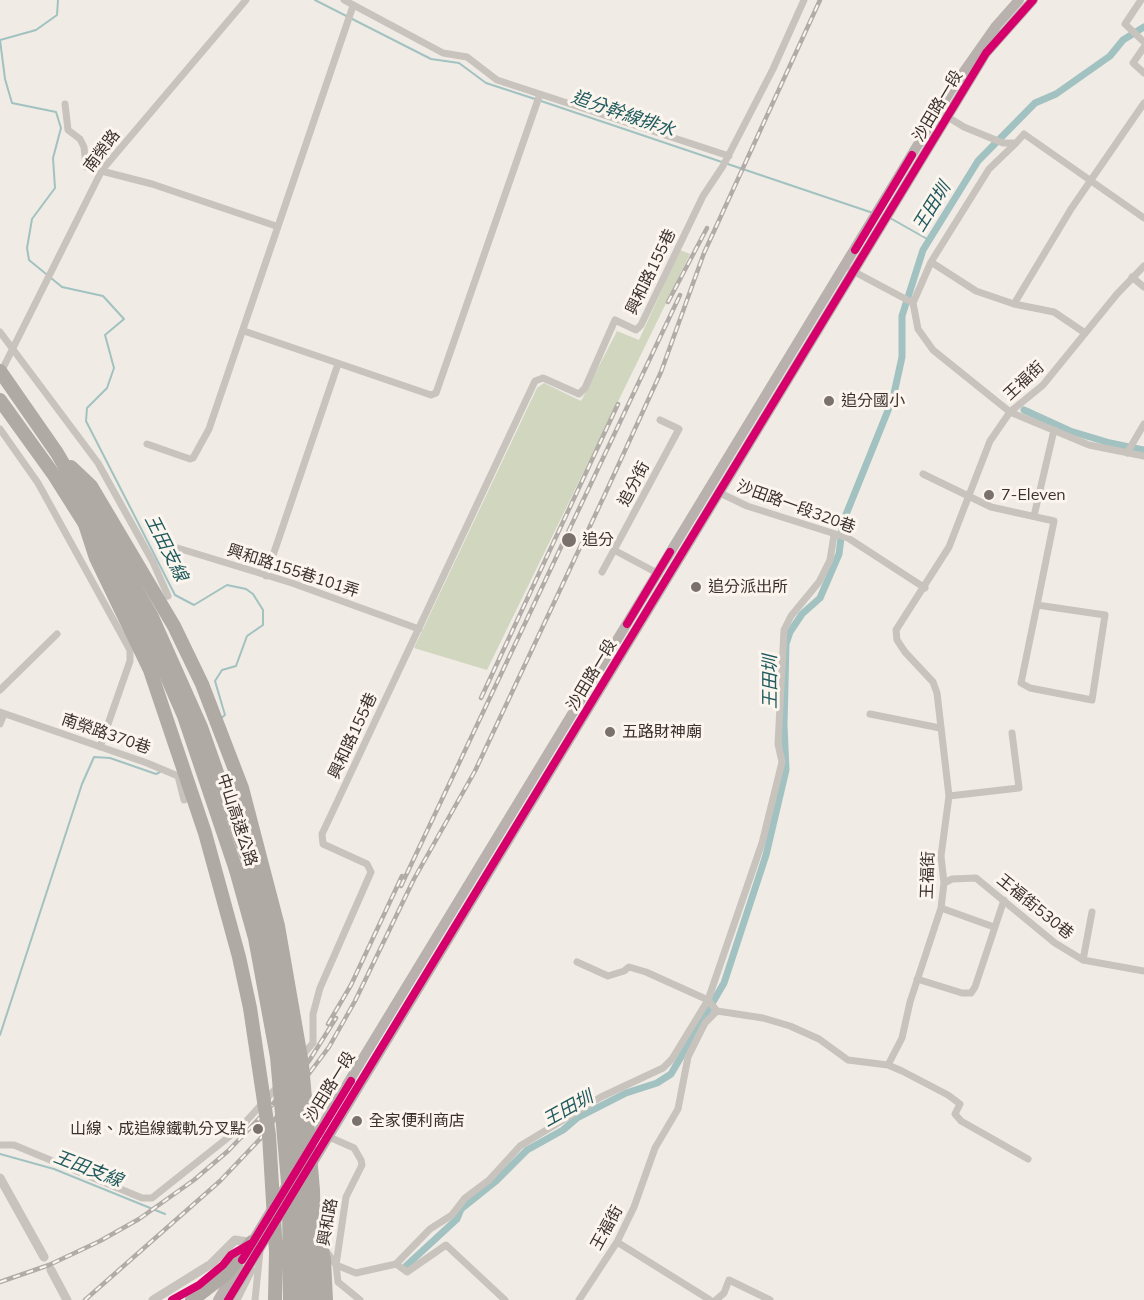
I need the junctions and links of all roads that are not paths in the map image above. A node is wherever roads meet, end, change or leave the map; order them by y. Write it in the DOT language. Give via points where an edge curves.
graph roads {
  1 [pos="246,0"];
  2 [pos="344,0"];
  3 [pos="804,0"];
  4 [pos="1019,0"];
  5 [pos="1033,0"];
  6 [pos="1141,0"];
  7 [pos="353,6"];
  8 [pos="1144,42"];
  9 [pos="1144,47"];
  10 [pos="1144,73"];
  11 [pos="540,94"];
  12 [pos="1144,103"];
  13 [pos="65,104"];
  14 [pos="943,114"];
  15 [pos="1016,143"];
  16 [pos="729,156"];
  17 [pos="102,170"];
  18 [pos="1090,183"];
  19 [pos="1144,218"];
  20 [pos="276,226"];
  21 [pos="931,262"];
  22 [pos="1144,266"];
  23 [pos="849,269"];
  24 [pos="1132,277"];
  25 [pos="1144,287"];
  26 [pos="913,303"];
  27 [pos="1014,304"];
  28 [pos="244,331"];
  29 [pos="0,332"];
  30 [pos="1085,333"];
  31 [pos="13,349"];
  32 [pos="338,364"];
  33 [pos="0,372"];
  34 [pos="780,383"];
  35 [pos="0,399"];
  36 [pos="1010,412"];
  37 [pos="660,420"];
  38 [pos="1144,424"];
  39 [pos="0,429"];
  40 [pos="1054,430"];
  41 [pos="147,444"];
  42 [pos="57,453"];
  43 [pos="1127,453"];
  44 [pos="1144,456"];
  45 [pos="923,474"];
  46 [pos="718,492"];
  47 [pos="970,495"];
  48 [pos="1034,516"];
  49 [pos="85,524"];
  50 [pos="834,535"];
  51 [pos="158,542"];
  52 [pos="614,550"];
  53 [pos="602,572"];
  54 [pos="662,575"];
  55 [pos="266,576"];
  56 [pos="925,588"];
  57 [pos="168,596"];
  58 [pos="1037,605"];
  59 [pos="419,629"];
  60 [pos="57,634"];
  61 [pos="0,690"];
  62 [pos="2,713"];
  63 [pos="870,714"];
  64 [pos="0,724"];
  65 [pos="940,728"];
  66 [pos="1012,733"];
  67 [pos="100,747"];
  68 [pos="949,796"];
  69 [pos="184,800"];
  70 [pos="944,883"];
  71 [pos="1004,900"];
  72 [pos="941,908"];
  73 [pos="1092,912"];
  74 [pos="994,927"];
  75 [pos="1083,960"];
  76 [pos="577,962"];
  77 [pos="1144,971"];
  78 [pos="917,979"];
  79 [pos="708,1000"];
  80 [pos="717,1011"];
  81 [pos="888,1065"];
  82 [pos="318,1132"];
  83 [pos="329,1138"];
  84 [pos="0,1145"];
  85 [pos="1028,1159"];
  86 [pos="0,1178"];
  87 [pos="280,1207"];
  88 [pos="617,1242"];
  89 [pos="320,1243"];
  90 [pos="257,1245"];
  91 [pos="44,1257"];
  92 [pos="396,1264"];
  93 [pos="336,1265"];
  94 [pos="51,1270"];
  95 [pos="67,1300"];
  96 [pos="153,1300"];
  97 [pos="192,1300"];
  98 [pos="218,1300"];
  99 [pos="228,1300"];
  100 [pos="237,1300"];
  101 [pos="255,1300"];
  102 [pos="276,1300"];
  103 [pos="290,1300"];
  104 [pos="302,1300"];
  105 [pos="315,1300"];
  106 [pos="326,1300"];
  107 [pos="360,1300"];
  108 [pos="505,1300"];
  109 [pos="579,1300"];
  110 [pos="710,1300"];
  111 [pos="716,1300"];
  112 [pos="770,1300"];
  1 -- 17 [label="street, 南榮路"];
  2 -- 7 [label="street"];
  3 -- 16 [label="street"];
  4 -- 14 [label="main road, 沙田路一段" via="973,57"];
  5 -- 14 [label="main road, 沙田路一段" via="986,53"];
  6 -- 8 [label="street" via="1125,24"];
  7 -- 11 [label="street" via="443,53 467,57 497,80"];
  7 -- 20 [label="street"];
  9 -- 10 [label="street" via="1133,63"];
  11 -- 16 [label="street"];
  11 -- 32 [label="street" via="436,393 431,395"];
  12 -- 18 [label="street"];
  13 -- 17 [label="street" via="68,130 84,147 86,166"];
  14 -- 15 [label="street" via="993,139"];
  14 -- 23 [label="main road, 沙田路一段" via="871,221"];
  15 -- 18 [label="street" via="1024,134"];
  15 -- 21 [label="street" via="988,169"];
  16 -- 59 [label="street, 興和路155巷" via="703,196 636,330 615,320 579,394 543,378 535,381"];
  17 -- 20 [label="street"];
  17 -- 31 [label="street, 南榮路"];
  18 -- 19 [label="street"];
  18 -- 27 [label="street"];
  20 -- 28 [label="street"];
  21 -- 26 [label="street"];
  21 -- 27 [label="street" via="976,291"];
  22 -- 24 [label="street, 王福街"];
  23 -- 26 [label="street"];
  23 -- 34 [label="main road, 沙田路一段"];
  24 -- 25 [label="street"];
  24 -- 30 [label="street, 王福街"];
  26 -- 36 [label="street" via="918,329 933,350"];
  27 -- 30 [label="street" via="1054,312"];
  28 -- 32 [label="street"];
  28 -- 41 [label="street" via="209,429 194,458 182,458"];
  29 -- 31 [label="street"];
  30 -- 36 [label="street, 王福街" via="1043,385"];
  31 -- 33 [label="street, 南榮路"];
  31 -- 57 [label="street" via="98,463"];
  32 -- 55 [label="street"];
  33 -- 42 [label="highway, 中山高速公路, bridge"];
  34 -- 46 [label="main road, 沙田路一段"];
  34 -- 54 [label="main road, 沙田路一段"];
  35 -- 49 [label="highway, 中山高速公路"];
  36 -- 40 [label="street"];
  36 -- 47 [label="street, 王福街" via="990,441"];
  37 -- 52 [label="street, 追分街" via="679,429"];
  38 -- 43 [label="street"];
  39 -- 67 [label="street" via="38,483 131,654"];
  40 -- 43 [label="street" via="1089,445"];
  40 -- 48 [label="street"];
  42 -- 104 [label="highway, 中山高速公路, bridge" via="156,626 201,727 246,855 268,938 293,1093 302,1209"];
  42 -- 105 [label="highway, 中山高速公路, bridge" via="91,486 174,626 202,684 242,788 278,926 301,1052 310,1140"];
  43 -- 44 [label="street"];
  45 -- 47 [label="street"];
  46 -- 50 [label="street, 沙田路一段320巷" via="747,506"];
  46 -- 54 [label="main road, 沙田路一段"];
  47 -- 48 [label="street" via="991,507"];
  47 -- 56 [label="street, 王福街" via="950,547"];
  48 -- 58 [label="street" via="1054,521"];
  49 -- 102 [label="highway, bridge" via="96,558 135,633 158,692 205,833 239,957 269,1135"];
  49 -- 103 [label="highway, 中山高速公路, bridge" via="153,645 184,716 255,938 285,1124"];
  50 -- 56 [label="street, 沙田路一段320巷" via="848,537"];
  50 -- 79 [label="street" via="830,560 819,582 784,630 778,744 782,762 762,843"];
  51 -- 55 [label="street, 興和路155巷101弄"];
  52 -- 53 [label="street"];
  52 -- 54 [label="street"];
  54 -- 82 [label="main road, 沙田路一段"];
  54 -- 83 [label="main road, 沙田路一段"];
  55 -- 59 [label="street, 興和路155巷101弄"];
  56 -- 65 [label="street, 王福街" via="896,630 897,640 933,682"];
  58 -- 58 [label="street" via="1105,615 1092,700 1021,683"];
  59 -- 84 [label="street, 興和路155巷" via="322,834 322,844 368,864 370,872 320,988 313,1014 313,1043 240,1128 152,1198 132,1194 14,1145"];
  60 -- 61 [label="street"];
  62 -- 64 [label="street"];
  62 -- 67 [label="street, 南榮路370巷"];
  63 -- 65 [label="street"];
  65 -- 68 [label="street, 王福街"];
  66 -- 68 [label="street" via="1019,788"];
  67 -- 69 [label="street, 南榮路370巷" via="178,776"];
  68 -- 70 [label="street, 王福街" via="941,856"];
  70 -- 71 [label="street, 王福街530巷" via="976,878"];
  70 -- 72 [label="street, 王福街"];
  71 -- 74 [label="street"];
  71 -- 75 [label="street, 王福街530巷" via="1055,944"];
  72 -- 74 [label="street"];
  72 -- 78 [label="street, 王福街"];
  73 -- 75 [label="street"];
  74 -- 78 [label="street" via="971,993"];
  75 -- 77 [label="street, 王福街530巷"];
  76 -- 79 [label="street" via="608,976 628,967 646,972"];
  78 -- 81 [label="street, 王福街" via="902,1038"];
  79 -- 80 [label="street"];
  79 -- 92 [label="street" via="663,1068 601,1097 520,1146 489,1180"];
  80 -- 81 [label="street" via="790,1026 819,1039 848,1060"];
  80 -- 88 [label="street, 王福街" via="705,1023 688,1057 678,1109 655,1148"];
  81 -- 85 [label="street" via="948,1095 960,1104 956,1114 960,1120"];
  82 -- 83 [label="street, 興和路"];
  82 -- 87 [label="main road, 沙田路一段"];
  83 -- 87 [label="main road, 沙田路一段"];
  83 -- 93 [label="street, 興和路" via="354,1148 362,1165 346,1197"];
  86 -- 91 [label="street"];
  87 -- 89 [label="highway" via="308,1227"];
  87 -- 90 [label="main road, 沙田路一段"];
  88 -- 109 [label="street, 王福街"];
  88 -- 110 [label="street"];
  89 -- 93 [label="street"];
  89 -- 106 [label="highway"];
  90 -- 96 [label="street" via="234,1240 211,1264"];
  90 -- 97 [label="highway"];
  90 -- 98 [label="main road, 沙田路一段"];
  90 -- 99 [label="main road, 沙田路一段"];
  90 -- 100 [label="street, 沙田路一段"];
  90 -- 101 [label="street"];
  92 -- 93 [label="street" via="356,1274"];
  92 -- 108 [label="street" via="407,1272 446,1245"];
  93 -- 107 [label="street, 興和路" via="338,1282"];
  94 -- 95 [label="street"];
  111 -- 112 [label="street" via="729,1280"];
}
